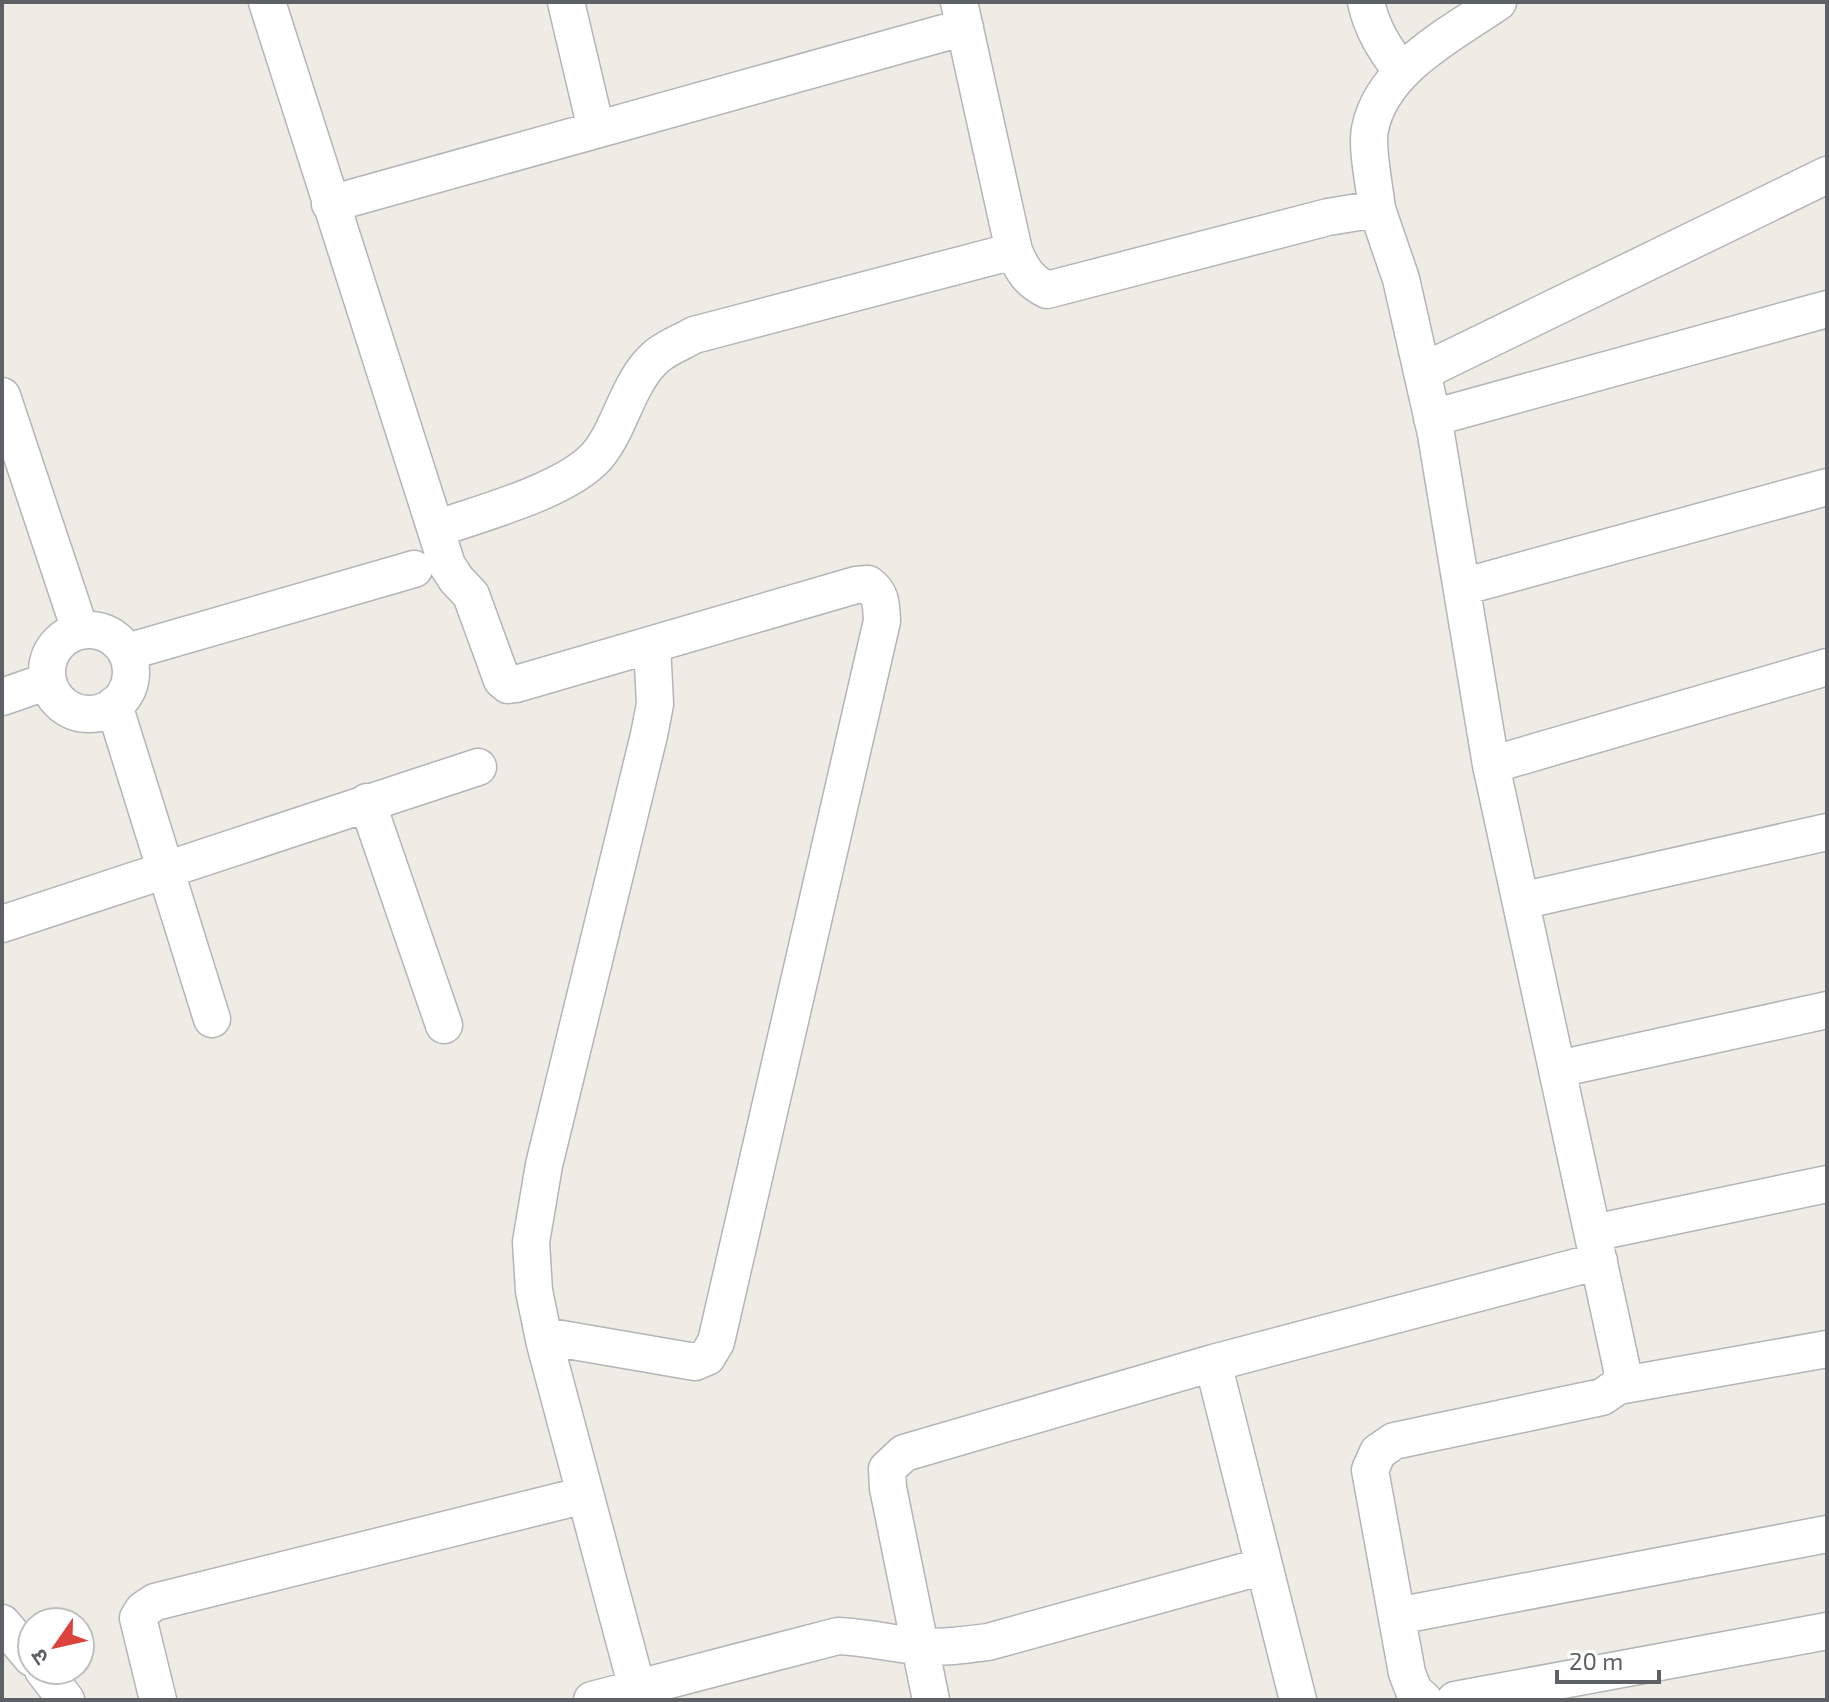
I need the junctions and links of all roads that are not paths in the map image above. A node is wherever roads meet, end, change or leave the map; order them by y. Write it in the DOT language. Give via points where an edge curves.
graph roads {
  1 [pos="267,2"];
  2 [pos="566,2"];
  3 [pos="1366,2"];
  4 [pos="1498,2"];
  5 [pos="962,14"];
  6 [pos="1402,72"];
  7 [pos="596,129"];
  8 [pos="1827,175"];
  9 [pos="330,204"];
  10 [pos="1377,209"];
  11 [pos="1014,251"];
  12 [pos="1827,309"];
  13 [pos="1422,372"];
  14 [pos="2,396"];
  15 [pos="1432,418"];
  16 [pos="1827,487"];
  17 [pos="436,529"];
  18 [pos="414,569"];
  19 [pos="1462,587"];
  20 [pos="80,630"];
  21 [pos="652,645"];
  22 [pos="127,652"];
  23 [pos="1827,667"];
  24 [pos="48,681"];
  25 [pos="2,697"];
  26 [pos="114,705"];
  27 [pos="1491,765"];
  28 [pos="478,767"];
  29 [pos="367,802"];
  30 [pos="1827,832"];
  31 [pos="165,868"];
  32 [pos="1521,901"];
  33 [pos="2,924"];
  34 [pos="1827,1010"];
  35 [pos="212,1019"];
  36 [pos="444,1025"];
  37 [pos="1558,1069"];
  38 [pos="1827,1184"];
  39 [pos="1596,1247"];
  40 [pos="544,1336"];
  41 [pos="1827,1349"];
  42 [pos="1213,1363"];
  43 [pos="1618,1386"];
  44 [pos="585,1495"];
  45 [pos="1827,1534"];
  46 [pos="1264,1566"];
  47 [pos="1397,1616"];
  48 [pos="2,1623"];
  49 [pos="1827,1631"];
  50 [pos="16,1639"];
  51 [pos="918,1646"];
  52 [pos="637,1688"];
  53 [pos="158,1700"];
  54 [pos="592,1700"];
  55 [pos="931,1700"];
  56 [pos="1298,1700"];
  57 [pos="1424,1700"];
  58 [pos="1455,1700"];
  1 -- 9 [label="street"];
  2 -- 7 [label="street"];
  3 -- 6 [label="street" via="1380,43"];
  4 -- 6 [label="street"];
  5 -- 7 [label="street"];
  5 -- 11 [label="street"];
  6 -- 10 [label="street" via="1369,131"];
  7 -- 9 [label="street"];
  8 -- 13 [label="street"];
  9 -- 17 [label="street"];
  10 -- 11 [label="street" via="1047,290 1032,283"];
  10 -- 13 [label="street" via="1401,279"];
  11 -- 17 [label="street" via="694,335 655,357 597,456 547,489"];
  12 -- 15 [label="street"];
  13 -- 15 [label="street"];
  14 -- 20 [label="street"];
  15 -- 19 [label="street"];
  16 -- 19 [label="street"];
  17 -- 21 [label="street" via="447,565 471,595 498,673 508,685"];
  18 -- 22 [label="street"];
  19 -- 27 [label="street"];
  20 -- 22 [label="street" via="106,634"];
  20 -- 24 [label="street" via="57,643 47,667"];
  21 -- 40 [label="street" via="655,704 649,735 544,1165 531,1242"];
  21 -- 40 [label="street" via="856,585 877,590 881,603 882,621 716,1342 707,1357 695,1362"];
  22 -- 26 [label="street" via="130,680"];
  23 -- 27 [label="street"];
  24 -- 25 [label="street"];
  24 -- 26 [label="street" via="52,693 73,711 102,712"];
  26 -- 31 [label="street"];
  27 -- 32 [label="street"];
  28 -- 29 [label="street"];
  29 -- 31 [label="street"];
  29 -- 36 [label="street"];
  30 -- 32 [label="street"];
  31 -- 33 [label="street"];
  31 -- 35 [label="street"];
  32 -- 37 [label="street"];
  34 -- 37 [label="street"];
  37 -- 39 [label="street"];
  38 -- 39 [label="street"];
  39 -- 42 [label="street"];
  39 -- 43 [label="street" via="1623,1374"];
  40 -- 44 [label="street"];
  41 -- 43 [label="street"];
  42 -- 46 [label="street"];
  42 -- 51 [label="street" via="895,1459 887,1469 888,1488"];
  43 -- 47 [label="street" via="1602,1397 1394,1441 1378,1452 1370,1470"];
  44 -- 52 [label="street"];
  44 -- 53 [label="street" via="155,1602 138,1618"];
  45 -- 47 [label="street"];
  46 -- 51 [label="street" via="988,1642"];
  46 -- 56 [label="street"];
  47 -- 57 [label="street" via="1407,1673"];
  48 -- 50 [label="street"];
  49 -- 58 [label="street"];
  51 -- 52 [label="street" via="838,1636"];
  51 -- 55 [label="street"];
  52 -- 54 [label="street"];
}
